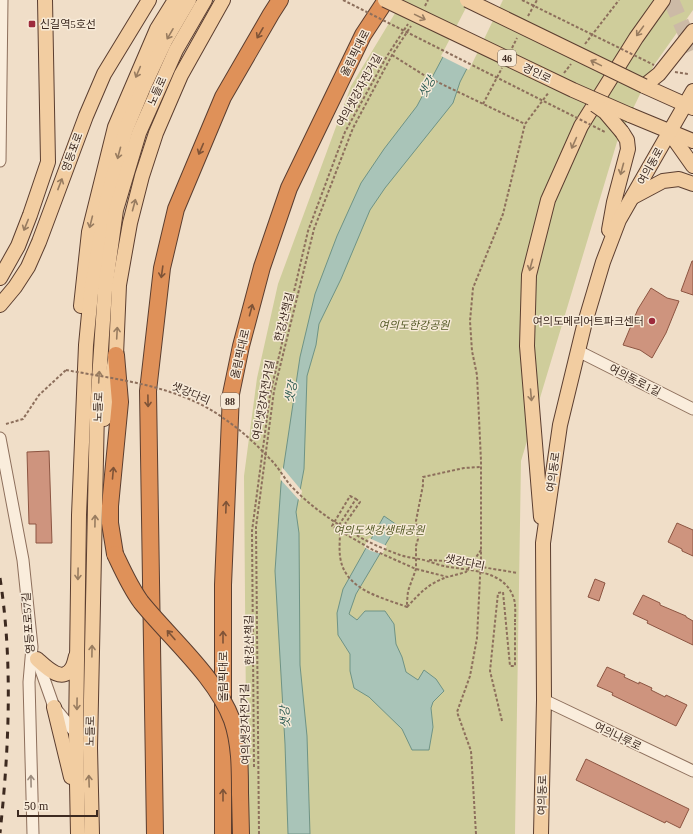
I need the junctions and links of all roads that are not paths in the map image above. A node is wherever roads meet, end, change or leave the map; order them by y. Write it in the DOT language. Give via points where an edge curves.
graph roads {
  1 [pos="2,0"];
  2 [pos="45,0"];
  3 [pos="149,0"];
  4 [pos="175,0"];
  5 [pos="189,0"];
  6 [pos="205,0"];
  7 [pos="223,0"];
  8 [pos="280,0"];
  9 [pos="385,0"];
  10 [pos="467,0"];
  11 [pos="664,0"];
  12 [pos="693,31"];
  13 [pos="644,86"];
  14 [pos="574,90"];
  15 [pos="693,91"];
  16 [pos="689,107"];
  17 [pos="0,131"];
  18 [pos="669,132"];
  19 [pos="693,141"];
  20 [pos="0,161"];
  21 [pos="48,162"];
  22 [pos="693,166"];
  23 [pos="693,184"];
  24 [pos="633,197"];
  25 [pos="46,221"];
  26 [pos="603,262"];
  27 [pos="0,278"];
  28 [pos="1,308"];
  29 [pos="578,351"];
  30 [pos="116,355"];
  31 [pos="693,409"];
  32 [pos="0,438"];
  33 [pos="97,455"];
  34 [pos="79,515"];
  35 [pos="543,543"];
  36 [pos="34,653"];
  37 [pos="77,654"];
  38 [pos="544,700"];
  39 [pos="54,707"];
  40 [pos="76,734"];
  41 [pos="90,748"];
  42 [pos="693,771"];
  43 [pos="78,812"];
  44 [pos="33,834"];
  45 [pos="78,834"];
  46 [pos="92,834"];
  47 [pos="155,834"];
  48 [pos="223,834"];
  49 [pos="241,834"];
  50 [pos="541,834"];
  1 -- 17 [label="street"];
  2 -- 21 [label="main road, 영등포로"];
  25 -- 3 [label="main road, 영등포로, one-way" via="104,74"];
  4 -- 34 [label="main road, one-way" via="157,29 115,127 89,232 81,298 76,389"];
  5 -- 34 [label="main road, 노들로, one-way" via="165,41 129,122 107,200 91,293 86,345"];
  33 -- 6 [label="main road, 노들로, one-way" via="97,410 105,290 116,210 139,132 176,50"];
  30 -- 7 [label="main road, one-way" via="119,285 130,223 142,176 156,133 181,74"];
  8 -- 47 [label="highway, one-way" via="223,97 176,208 162,268 148,391"];
  9 -- 14 [label="main road, 경인로 / 46, one-way, bridge"];
  48 -- 9 [label="highway, 올림픽대로 / 88, one-way" via="223,585 231,394 262,267 289,188 363,35"];
  13 -- 10 [label="main road, one-way, bridge"];
  11 -- 35 [label="main road, one-way" via="636,38 581,126 548,200 529,275 527,346"];
  12 -- 13 [label="main road" via="659,74"];
  13 -- 16 [label="main road"];
  14 -- 18 [label="main road, 경인로 / 46, bridge"];
  14 -- 26 [label="main road, one-way, bridge" via="605,112 616,133 627,140 628,149 614,202"];
  15 -- 16 [label="main road, 여의동로"];
  16 -- 18 [label="main road, 여의동로"];
  17 -- 20 [label="street"];
  18 -- 19 [label="main road, 경인로"];
  18 -- 22 [label="main road"];
  18 -- 24 [label="main road, 여의동로"];
  21 -- 25 [label="main road"];
  21 -- 27 [label="main road, 영등포로, one-way" via="18,246"];
  23 -- 24 [label="main road" via="679,179 663,181"];
  24 -- 26 [label="main road, 여의동로" via="619,220"];
  25 -- 28 [label="main road, 영등포로" via="28,266"];
  26 -- 29 [label="main road, 여의동로"];
  29 -- 31 [label="street, 여의동로1길"];
  29 -- 35 [label="main road, 여의동로" via="560,425"];
  30 -- 33 [label="main road"];
  49 -- 30 [label="highway, one-way, bridge" via="238,746 232,720 216,690 141,602 126,580 115,554 110,506 120,402"];
  32 -- 36 [label="street, 영등포로57길" via="23,560"];
  41 -- 33 [label="main road, 노들로, one-way"];
  34 -- 37 [label="main road, 노들로, one-way"];
  35 -- 38 [label="main road, 여의동로"];
  36 -- 37 [label="main road" via="52,672 59,675 71,669"];
  36 -- 39 [label="street"];
  44 -- 36 [label="street, 영등포로57길, one-way" via="29,682"];
  37 -- 40 [label="main road, 노들로, one-way"];
  38 -- 42 [label="street, 여의나루로"];
  38 -- 50 [label="main road, 여의동로"];
  39 -- 40 [label="street"];
  39 -- 43 [label="main road"];
  40 -- 41 [label="street"];
  40 -- 43 [label="main road, 노들로"];
  46 -- 41 [label="main road, 노들로, one-way"];
  43 -- 45 [label="main road, 노들로"];
}
